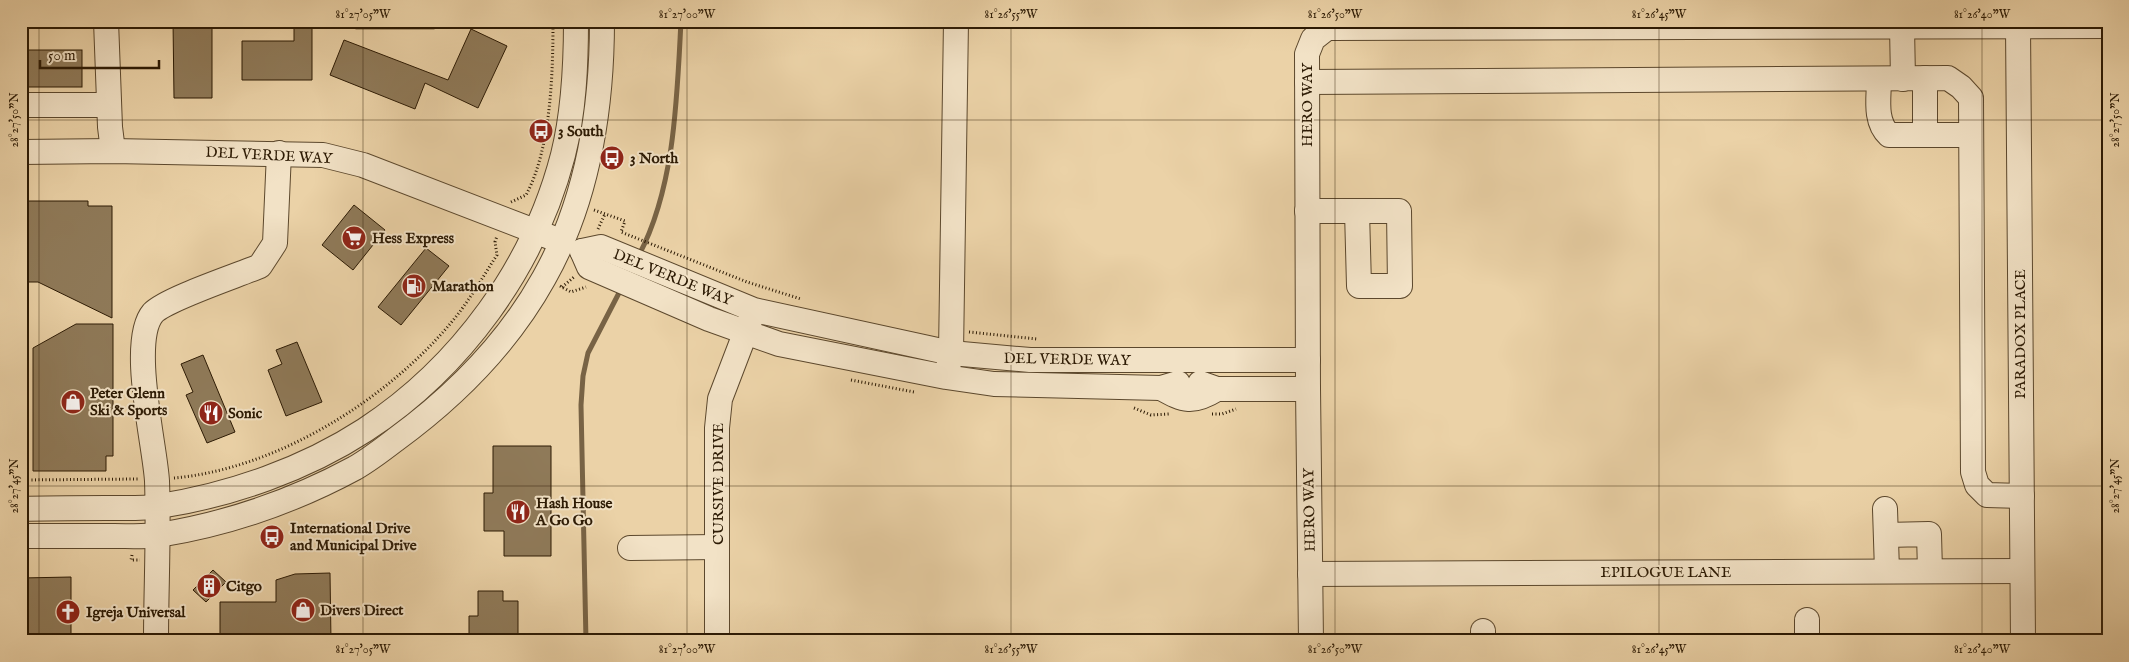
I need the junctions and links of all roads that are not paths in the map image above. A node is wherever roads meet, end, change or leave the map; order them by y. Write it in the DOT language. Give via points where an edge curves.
graph roads {
  1 [pos="106,21"];
  2 [pos="576,21"];
  3 [pos="602,21"];
  4 [pos="956,21"];
  5 [pos="1496,24"];
  6 [pos="1855,24"];
  7 [pos="2018,26"];
  8 [pos="2108,26"];
  9 [pos="1902,27"];
  10 [pos="1914,78"];
  11 [pos="1879,79"];
  12 [pos="1307,82"];
  13 [pos="109,104"];
  14 [pos="21,106"];
  15 [pos="1925,135"];
  16 [pos="1971,135"];
  17 [pos="113,151"];
  18 [pos="21,152"];
  19 [pos="279,152"];
  20 [pos="1307,211"];
  21 [pos="1357,211"];
  22 [pos="536,231"];
  23 [pos="572,246"];
  24 [pos="754,310"];
  25 [pos="745,332"];
  26 [pos="952,353"];
  27 [pos="1160,360"];
  28 [pos="1308,360"];
  29 [pos="946,377"];
  30 [pos="1189,386"];
  31 [pos="1308,389"];
  32 [pos="2022,496"];
  33 [pos="157,507"];
  34 [pos="21,508"];
  35 [pos="1885,509"];
  36 [pos="1886,535"];
  37 [pos="21,536"];
  38 [pos="156,536"];
  39 [pos="717,547"];
  40 [pos="630,548"];
  41 [pos="1886,571"];
  42 [pos="1930,571"];
  43 [pos="2022,571"];
  44 [pos="1310,574"];
  45 [pos="156,641"];
  46 [pos="717,641"];
  47 [pos="1312,641"];
  48 [pos="2023,641"];
  1 -- 13 [label="street"];
  2 -- 22 [label="street" via="570,122 563,156"];
  3 -- 23 [label="street" via="598,111"];
  4 -- 26 [label="street"];
  5 -- 6 [label="street, HERO WAY"];
  5 -- 12 [label="street, HERO WAY" via="1327,28 1314,38 1307,54"];
  6 -- 9 [label="street, HERO WAY"];
  7 -- 8 [label="street, HERO WAY"];
  7 -- 9 [label="street, HERO WAY"];
  7 -- 32 [label="street, PARADOX PLACE"];
  9 -- 10 [label="street"];
  10 -- 11 [label="street"];
  10 -- 15 [label="street"];
  10 -- 16 [label="street" via="1948,78 1961,87 1971,98"];
  11 -- 12 [label="street"];
  11 -- 15 [label="street" via="1882,128 1889,135"];
  12 -- 20 [label="street, HERO WAY"];
  13 -- 14 [label="street"];
  13 -- 17 [label="street"];
  15 -- 16 [label="street"];
  16 -- 32 [label="street" via="1973,472 1977,485 1987,495"];
  17 -- 18 [label="street, DEL VERDE WAY"];
  17 -- 19 [label="street, DEL VERDE WAY"];
  19 -- 22 [label="street, DEL VERDE WAY" via="323,155 363,165"];
  19 -- 33 [label="street" via="275,243 260,266 168,304 153,314 144,336 144,393 157,479"];
  20 -- 21 [label="street"];
  20 -- 28 [label="street, HERO WAY"];
  21 -- 21 [label="street" via="1399,211 1400,286 1359,296"];
  22 -- 23 [label="street, DEL VERDE WAY"];
  22 -- 33 [label="street" via="519,266 464,344 399,405 365,430 298,466 226,491"];
  23 -- 24 [label="street, DEL VERDE WAY" via="601,247"];
  23 -- 25 [label="street, DEL VERDE WAY" via="589,267"];
  23 -- 38 [label="street" via="544,278 492,352 439,405 388,445 356,467 269,507"];
  24 -- 25 [label="street, CURSIVE DRIVE"];
  24 -- 26 [label="street, DEL VERDE WAY"];
  25 -- 29 [label="street, DEL VERDE WAY" via="779,344"];
  25 -- 39 [label="street, CURSIVE DRIVE" via="720,399"];
  26 -- 27 [label="street, DEL VERDE WAY" via="1030,360"];
  26 -- 29 [label="street"];
  27 -- 28 [label="street, DEL VERDE WAY"];
  27 -- 30 [label="street"];
  28 -- 31 [label="street, HERO WAY"];
  29 -- 30 [label="street, DEL VERDE WAY" via="994,384"];
  30 -- 31 [label="street, DEL VERDE WAY"];
  31 -- 44 [label="street, HERO WAY"];
  32 -- 43 [label="street, PARADOX PLACE"];
  33 -- 34 [label="street"];
  33 -- 38 [label="street"];
  35 -- 36 [label="street"];
  36 -- 41 [label="street"];
  36 -- 42 [label="street" via="1929,534"];
  37 -- 38 [label="street"];
  38 -- 45 [label="street"];
  39 -- 40 [label="street"];
  39 -- 46 [label="street, CURSIVE DRIVE"];
  41 -- 42 [label="street, EPILOGUE LANE"];
  41 -- 44 [label="street, EPILOGUE LANE"];
  42 -- 43 [label="street, EPILOGUE LANE"];
  43 -- 48 [label="street, PARADOX PLACE"];
  44 -- 47 [label="street, HERO WAY"];
}
